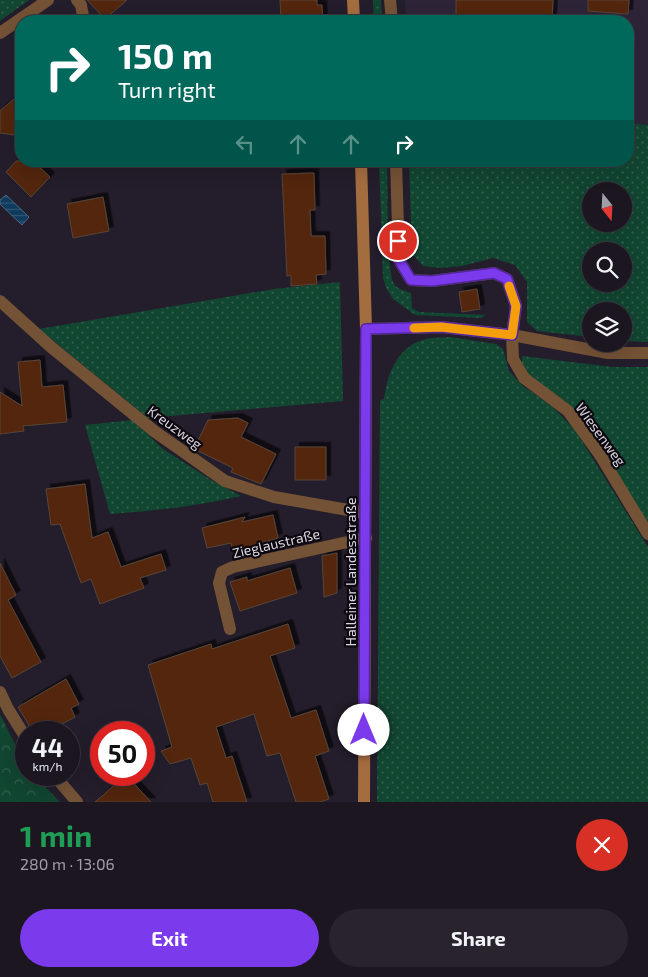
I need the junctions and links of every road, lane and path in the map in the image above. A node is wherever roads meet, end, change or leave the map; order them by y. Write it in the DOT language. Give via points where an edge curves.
graph roads {
  1 [pos="48,0"];
  2 [pos="76,0"];
  3 [pos="352,0"];
  4 [pos="390,0"];
  5 [pos="26,15"];
  6 [pos="83,15"];
  7 [pos="353,15"];
  8 [pos="391,15"];
  9 [pos="15,23"];
  10 [pos="0,33"];
  11 [pos="362,167"];
  12 [pos="396,167"];
  13 [pos="0,301"];
  14 [pos="366,329"];
  15 [pos="512,335"];
  16 [pos="648,353"];
  17 [pos="365,513"];
  18 [pos="648,534"];
  19 [pos="366,538"];
  20 [pos="230,629"];
  21 [pos="0,692"];
  22 [pos="16,721"];
  23 [pos="63,786"];
  24 [pos="77,802"];
  25 [pos="364,802"];
  1 -- 5 [label="street"];
  2 -- 6 [label="street"];
  3 -- 7 [label="main road"];
  4 -- 8 [label="street"];
  9 -- 10 [label="street"];
  11 -- 14 [label="main road, Halleiner Landesstraße"];
  12 -- 15 [label="street, Wiesenweg" via="399,260 411,280 432,281 494,273 507,279 516,306"];
  13 -- 17 [label="street, Kreuzweg" via="154,431 225,481 274,497"];
  14 -- 15 [label="street" via="441,327"];
  14 -- 17 [label="main road, Halleiner Landesstraße"];
  15 -- 16 [label="street" via="608,353"];
  15 -- 18 [label="street, Wiesenweg" via="513,359 524,378 568,411"];
  17 -- 19 [label="main road, Halleiner Landesstraße"];
  19 -- 20 [label="street, Zieglaustraße" via="222,572 218,583"];
  19 -- 25 [label="main road, Halleiner Landesstraße"];
  21 -- 22 [label="street"];
  23 -- 24 [label="street"];
}
